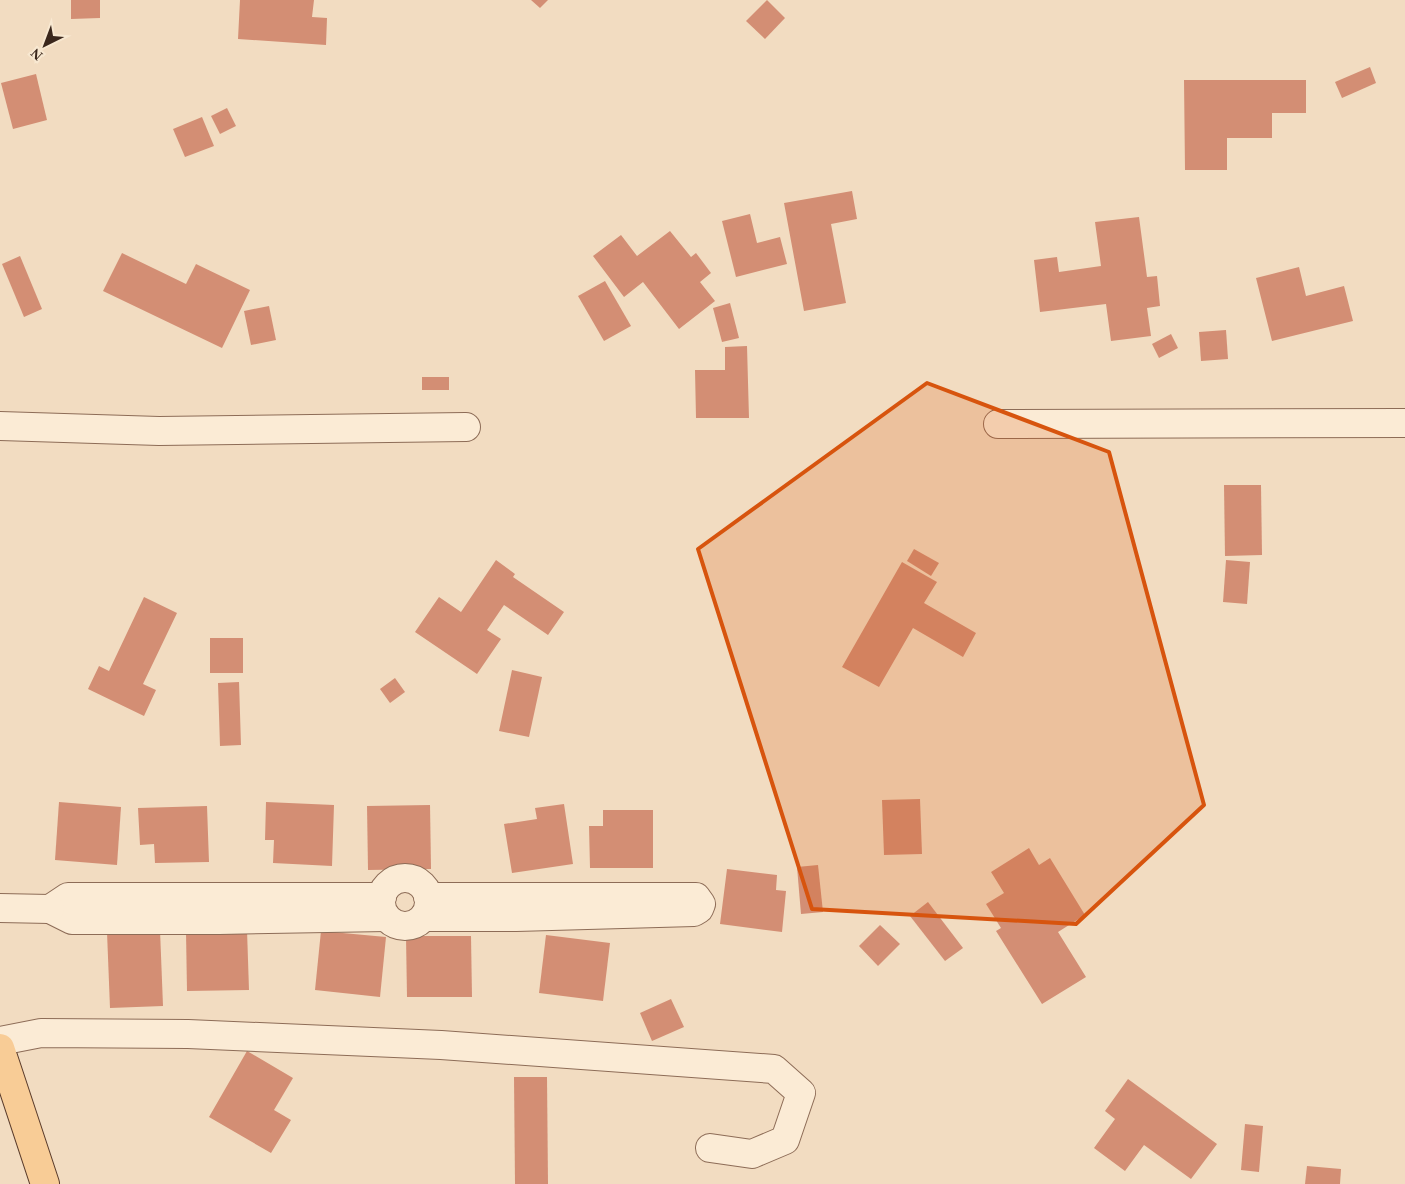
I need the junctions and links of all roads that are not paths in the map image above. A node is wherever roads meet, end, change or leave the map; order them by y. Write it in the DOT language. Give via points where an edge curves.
graph roads {
  1 [pos="1405,423"];
  2 [pos="998,424"];
  3 [pos="0,426"];
  4 [pos="466,427"];
  5 [pos="384,907"];
  6 [pos="426,907"];
  7 [pos="0,908"];
  8 [pos="0,1041"];
  9 [pos="0,1048"];
  10 [pos="710,1148"];
  11 [pos="46,1184"];
  1 -- 2 [label="street"];
  3 -- 4 [label="street" via="159,431"];
  5 -- 6 [label="street" via="391,922 409,926 415,924"];
  5 -- 6 [label="street" via="386,888 392,882 411,878 425,889"];
  5 -- 7 [label="street" via="219,920 72,920 50,909"];
  6 -- 6 [label="street" via="696,897 701,904 694,912 516,917"];
  8 -- 10 [label="street" via="41,1033 188,1034 470,1047 774,1069 801,1093 785,1140 752,1154"];
  9 -- 11 [label="main road"];
}
